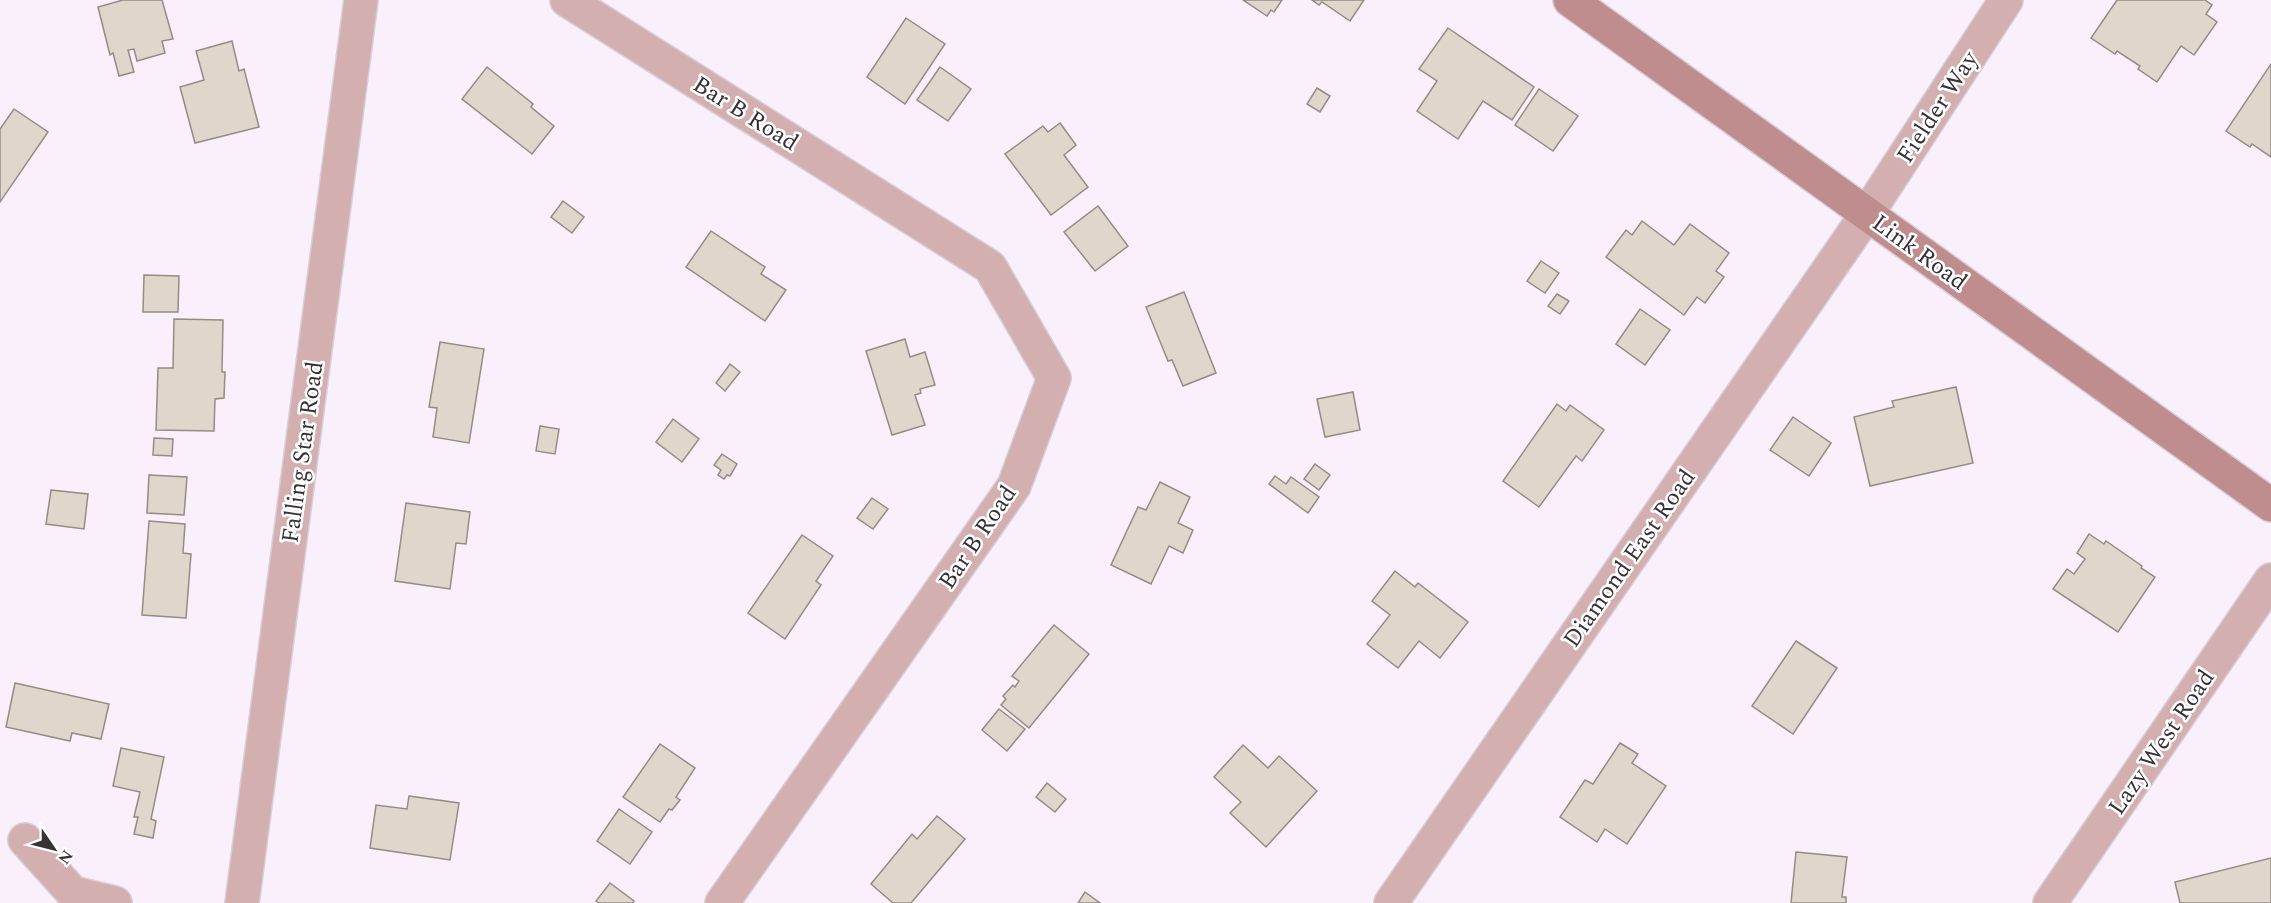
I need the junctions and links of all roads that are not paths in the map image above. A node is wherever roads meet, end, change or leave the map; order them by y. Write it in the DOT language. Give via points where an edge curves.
graph roads {
  1 [pos="361,0"];
  2 [pos="567,0"];
  3 [pos="1570,0"];
  4 [pos="2006,0"];
  5 [pos="1867,214"];
  6 [pos="2271,505"];
  7 [pos="2271,580"];
  8 [pos="25,840"];
  9 [pos="115,903"];
  10 [pos="242,903"];
  11 [pos="722,903"];
  12 [pos="1391,903"];
  13 [pos="2050,903"];
  1 -- 10 [label="street, Falling Star Road"];
  2 -- 11 [label="street, Bar B Road" via="990,267 1053,378 1014,486"];
  3 -- 5 [label="main road, Link Road"];
  4 -- 5 [label="street, Fielder Way"];
  5 -- 6 [label="main road, Link Road"];
  5 -- 12 [label="street, Diamond East Road"];
  7 -- 13 [label="street, Lazy West Road"];
  8 -- 9 [label="street" via="73,893"];
}
